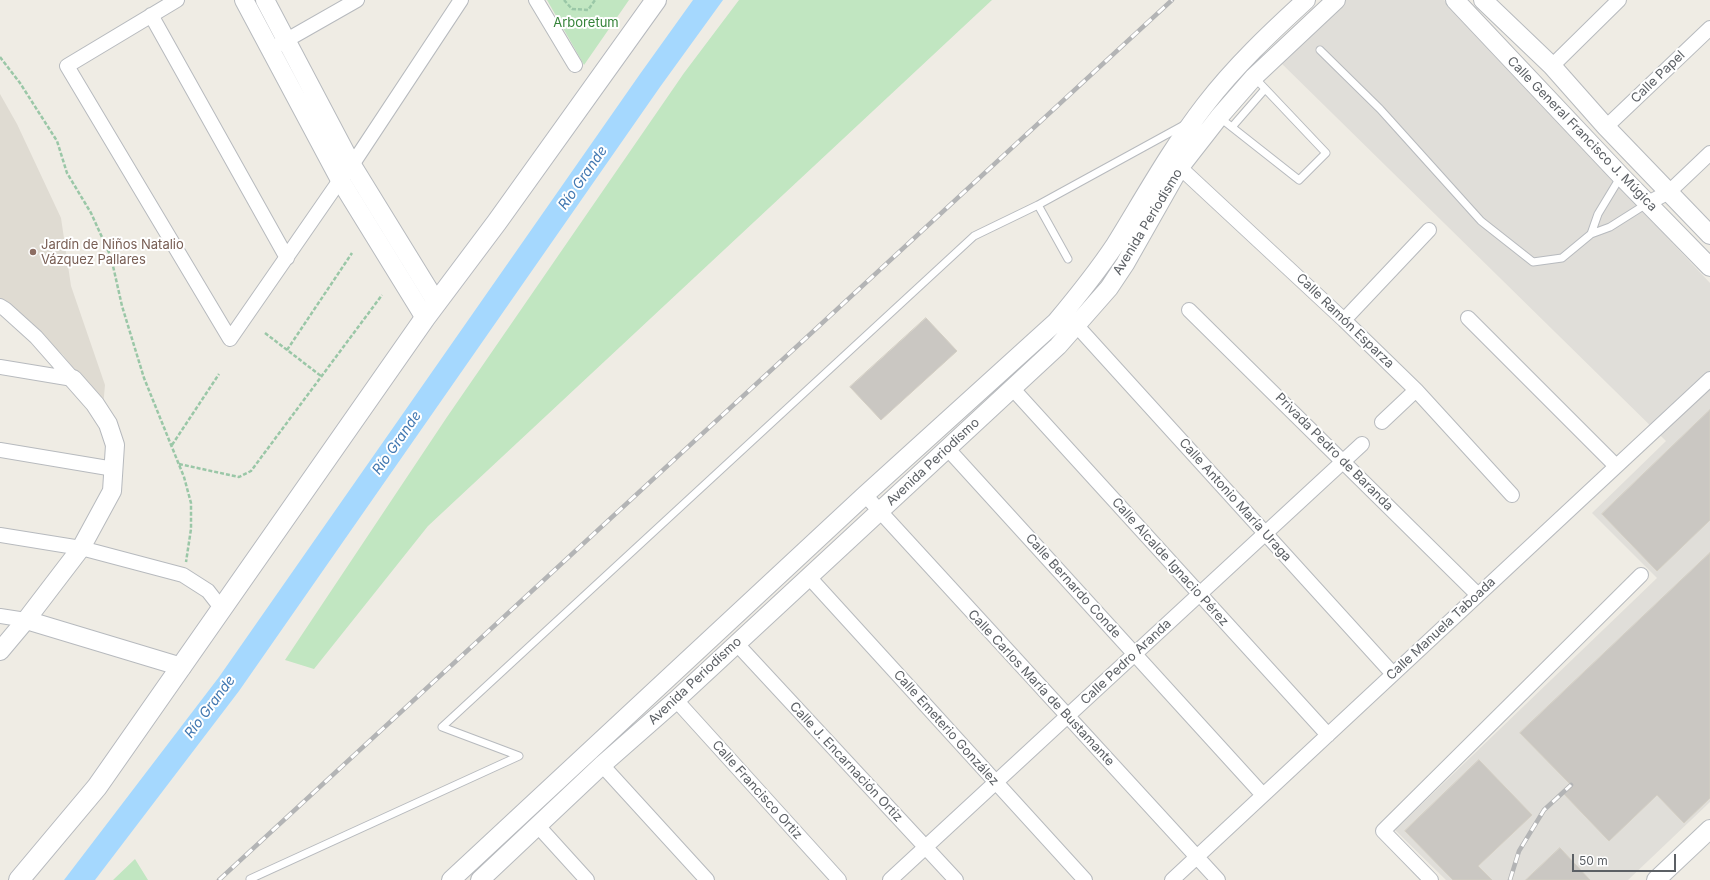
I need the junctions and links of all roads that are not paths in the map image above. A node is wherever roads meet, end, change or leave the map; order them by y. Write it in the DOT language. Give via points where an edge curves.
graph roads {
  1 [pos="177,0"];
  2 [pos="244,0"];
  3 [pos="265,0"];
  4 [pos="357,0"];
  5 [pos="462,0"];
  6 [pos="536,0"];
  7 [pos="656,0"];
  8 [pos="1306,0"];
  9 [pos="1336,0"];
  10 [pos="1455,0"];
  11 [pos="1485,0"];
  12 [pos="1619,0"];
  13 [pos="151,15"];
  14 [pos="1710,28"];
  15 [pos="287,39"];
  16 [pos="271,50"];
  17 [pos="1320,50"];
  18 [pos="575,65"];
  19 [pos="1552,66"];
  20 [pos="1250,74"];
  21 [pos="1212,115"];
  22 [pos="1606,127"];
  23 [pos="1710,153"];
  24 [pos="1174,162"];
  25 [pos="352,164"];
  26 [pos="1621,176"];
  27 [pos="340,180"];
  28 [pos="1669,192"];
  29 [pos="1648,203"];
  30 [pos="1038,205"];
  31 [pos="1429,230"];
  32 [pos="1591,234"];
  33 [pos="1710,235"];
  34 [pos="287,258"];
  35 [pos="1068,259"];
  36 [pos="1710,267"];
  37 [pos="432,295"];
  38 [pos="414,302"];
  39 [pos="0,306"];
  40 [pos="1189,310"];
  41 [pos="425,318"];
  42 [pos="1468,318"];
  43 [pos="1344,320"];
  44 [pos="1077,326"];
  45 [pos="0,367"];
  46 [pos="73,379"];
  47 [pos="1710,379"];
  48 [pos="1012,388"];
  49 [pos="1416,390"];
  50 [pos="1382,422"];
  51 [pos="1362,444"];
  52 [pos="947,448"];
  53 [pos="0,450"];
  54 [pos="1343,462"];
  55 [pos="1616,466"];
  56 [pos="114,469"];
  57 [pos="865,495"];
  58 [pos="1512,495"];
  59 [pos="880,511"];
  60 [pos="1265,533"];
  61 [pos="0,535"];
  62 [pos="81,548"];
  63 [pos="1641,575"];
  64 [pos="808,576"];
  65 [pos="1199,594"];
  66 [pos="1478,595"];
  67 [pos="222,609"];
  68 [pos="0,616"];
  69 [pos="26,620"];
  70 [pos="736,643"];
  71 [pos="0,651"];
  72 [pos="1135,654"];
  73 [pos="182,667"];
  74 [pos="1393,674"];
  75 [pos="676,700"];
  76 [pos="1068,716"];
  77 [pos="1328,735"];
  78 [pos="602,765"];
  79 [pos="995,782"];
  80 [pos="1264,795"];
  81 [pos="538,826"];
  82 [pos="1710,829"];
  83 [pos="925,847"];
  84 [pos="1197,857"];
  85 [pos="250,879"];
  86 [pos="455,879"];
  87 [pos="1427,879"];
  88 [pos="19,880"];
  89 [pos="480,880"];
  90 [pos="587,880"];
  91 [pos="706,880"];
  92 [pos="839,880"];
  93 [pos="890,880"];
  94 [pos="956,880"];
  95 [pos="1085,880"];
  96 [pos="1172,880"];
  97 [pos="1218,880"];
  98 [pos="1656,880"];
  1 -- 13 [label="street"];
  2 -- 16 [label="street"];
  3 -- 15 [label="street"];
  4 -- 15 [label="street"];
  5 -- 25 [label="street"];
  6 -- 18 [label="street"];
  7 -- 37 [label="main road" via="497,222"];
  8 -- 20 [label="street, Avenida Periodismo"];
  9 -- 20 [label="street, Avenida Periodismo"];
  10 -- 26 [label="street, Calle General Francisco J. Múgica"];
  11 -- 19 [label="street, Calle General Francisco J. Múgica"];
  12 -- 19 [label="street"];
  13 -- 34 [label="street"];
  13 -- 34 [label="street" via="68,66 230,339"];
  14 -- 22 [label="street, Calle Papel"];
  15 -- 16 [label="street"];
  15 -- 25 [label="street"];
  16 -- 27 [label="street"];
  17 -- 32 [label="lane" via="1380,109 1482,221 1533,262 1562,258"];
  19 -- 22 [label="street, Calle General Francisco J. Múgica"];
  20 -- 21 [label="street, Avenida Periodismo"];
  20 -- 21 [label="lane"];
  20 -- 21 [label="lane" via="1326,153 1300,180"];
  21 -- 24 [label="street, Avenida Periodismo"];
  21 -- 24 [label="street, Avenida Periodismo"];
  21 -- 30 [label="lane"];
  22 -- 28 [label="street, Calle General Francisco J. Múgica"];
  23 -- 28 [label="street"];
  24 -- 43 [label="street, Calle Ramón Esparza"];
  24 -- 44 [label="street, Avenida Periodismo" via="1113,282"];
  24 -- 57 [label="street, Avenida Periodismo" via="1078,296 1056,322"];
  25 -- 27 [label="street"];
  25 -- 37 [label="street"];
  26 -- 29 [label="street, Calle General Francisco J. Múgica"];
  26 -- 32 [label="lane" via="1598,214"];
  27 -- 34 [label="street"];
  27 -- 38 [label="street"];
  28 -- 29 [label="street"];
  28 -- 33 [label="street, Calle General Francisco J. Múgica"];
  29 -- 32 [label="lane" via="1610,227"];
  29 -- 36 [label="street, Calle General Francisco J. Múgica"];
  30 -- 35 [label="lane"];
  30 -- 85 [label="lane" via="974,236 442,727 519,756"];
  31 -- 43 [label="street"];
  37 -- 38 [label="street"];
  37 -- 41 [label="main road"];
  38 -- 41 [label="street"];
  39 -- 46 [label="street" via="36,337"];
  40 -- 54 [label="street, Privada Pedro de Baranda"];
  41 -- 67 [label="main road"];
  42 -- 55 [label="street"];
  43 -- 49 [label="street, Calle Ramón Esparza"];
  44 -- 48 [label="street, Avenida Periodismo"];
  44 -- 60 [label="street, Calle Antonio María Uraga"];
  45 -- 46 [label="street"];
  46 -- 56 [label="street" via="95,404 108,424 115,445"];
  47 -- 55 [label="street, Calle Manuela Taboada"];
  48 -- 52 [label="street, Avenida Periodismo"];
  48 -- 65 [label="street, Calle Alcalde Ignacio Pérez"];
  49 -- 50 [label="street"];
  49 -- 58 [label="street, Calle Ramón Esparza"];
  51 -- 54 [label="street, Calle Pedro Aranda"];
  52 -- 59 [label="street, Avenida Periodismo"];
  52 -- 72 [label="street, Calle Bernardo Conde"];
  53 -- 56 [label="street"];
  54 -- 60 [label="street, Calle Pedro Aranda"];
  54 -- 66 [label="street, Privada Pedro de Baranda"];
  55 -- 66 [label="street, Calle Manuela Taboada"];
  56 -- 62 [label="street" via="112,491"];
  57 -- 59 [label="street, Calle Carlos María de Bustamante"];
  57 -- 86 [label="street, Avenida Periodismo"];
  59 -- 64 [label="street, Avenida Periodismo"];
  59 -- 76 [label="street, Calle Carlos María de Bustamante"];
  60 -- 65 [label="street, Calle Pedro Aranda"];
  60 -- 74 [label="street, Calle Antonio María Uraga"];
  61 -- 62 [label="street"];
  62 -- 67 [label="street" via="183,575 208,591"];
  62 -- 69 [label="street"];
  63 -- 87 [label="street" via="1383,832"];
  64 -- 70 [label="street, Avenida Periodismo"];
  64 -- 79 [label="street, Calle Emeterio González"];
  65 -- 72 [label="street, Calle Pedro Aranda"];
  65 -- 77 [label="street, Calle Alcalde Ignacio Pérez"];
  66 -- 74 [label="street, Calle Manuela Taboada"];
  67 -- 73 [label="main road"];
  68 -- 69 [label="street"];
  69 -- 71 [label="street"];
  69 -- 73 [label="street"];
  70 -- 75 [label="street, Avenida Periodismo"];
  70 -- 83 [label="street, Calle J. Encarnación Ortiz"];
  72 -- 76 [label="street, Calle Pedro Aranda"];
  72 -- 80 [label="street, Calle Bernardo Conde"];
  73 -- 88 [label="main road" via="97,787"];
  74 -- 77 [label="street, Calle Manuela Taboada"];
  75 -- 78 [label="street, Avenida Periodismo"];
  75 -- 92 [label="street, Calle Francisco Ortiz"];
  76 -- 79 [label="street, Calle Pedro Aranda"];
  76 -- 84 [label="street, Calle Carlos María de Bustamante"];
  77 -- 80 [label="street, Calle Manuela Taboada"];
  78 -- 81 [label="street, Avenida Periodismo"];
  78 -- 91 [label="street"];
  79 -- 83 [label="street, Calle Pedro Aranda"];
  79 -- 95 [label="street, Calle Emeterio González"];
  80 -- 84 [label="street, Calle Manuela Taboada"];
  81 -- 89 [label="street, Avenida Periodismo"];
  81 -- 90 [label="street"];
  82 -- 98 [label="street"];
  83 -- 93 [label="street, Calle Pedro Aranda"];
  83 -- 94 [label="street, Calle J. Encarnación Ortiz"];
  84 -- 96 [label="street, Calle Manuela Taboada"];
  84 -- 97 [label="street, Calle Carlos María de Bustamante"];
}
